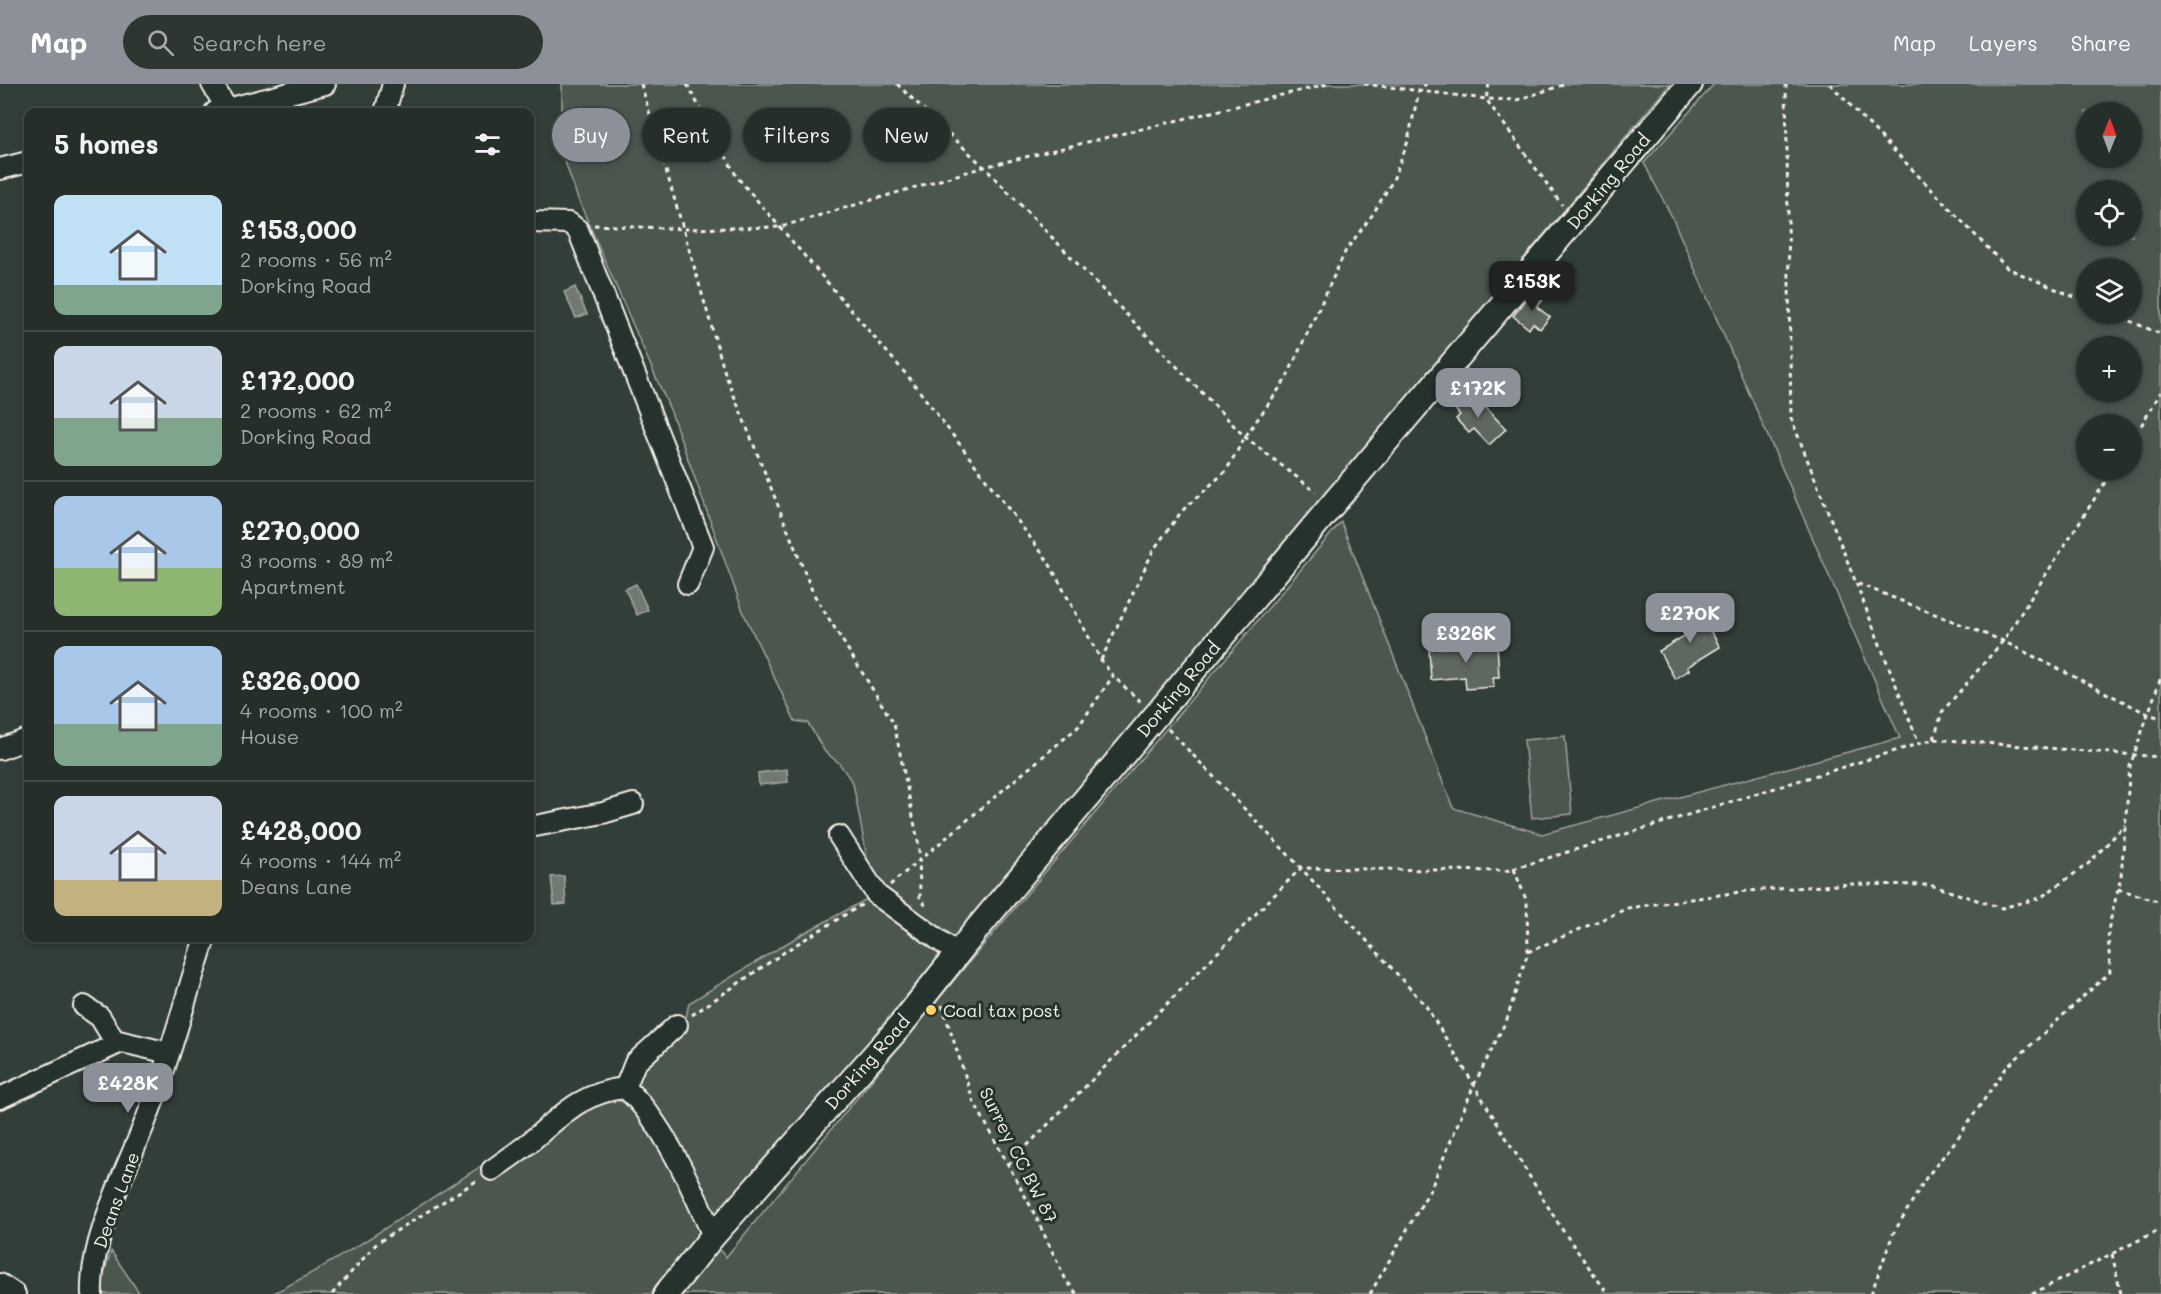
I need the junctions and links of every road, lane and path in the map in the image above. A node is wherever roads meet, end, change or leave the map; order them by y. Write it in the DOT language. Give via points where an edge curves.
graph roads {
  1 [pos="212,84"];
  2 [pos="325,84"];
  3 [pos="393,84"];
  4 [pos="641,84"];
  5 [pos="687,84"];
  6 [pos="897,84"];
  7 [pos="1328,84"];
  8 [pos="1364,84"];
  9 [pos="1426,84"];
  10 [pos="1489,84"];
  11 [pos="1566,84"];
  12 [pos="1690,84"];
  13 [pos="1786,84"];
  14 [pos="1830,84"];
  15 [pos="1419,91"];
  16 [pos="1486,99"];
  17 [pos="220,108"];
  18 [pos="233,108"];
  19 [pos="386,108"];
  20 [pos="24,163"];
  21 [pos="984,167"];
  22 [pos="0,170"];
  23 [pos="1574,221"];
  24 [pos="534,222"];
  25 [pos="565,223"];
  26 [pos="780,227"];
  27 [pos="685,230"];
  28 [pos="2076,298"];
  29 [pos="2137,324"];
  30 [pos="2161,334"];
  31 [pos="2161,392"];
  32 [pos="2142,424"];
  33 [pos="1245,437"];
  34 [pos="2107,480"];
  35 [pos="1332,505"];
  36 [pos="1856,583"];
  37 [pos="688,584"];
  38 [pos="2002,641"];
  39 [pos="1101,660"];
  40 [pos="1113,676"];
  41 [pos="2161,677"];
  42 [pos="2148,714"];
  43 [pos="1155,716"];
  44 [pos="2161,718"];
  45 [pos="1935,739"];
  46 [pos="24,740"];
  47 [pos="1919,744"];
  48 [pos="0,749"];
  49 [pos="2134,756"];
  50 [pos="2161,756"];
  51 [pos="633,804"];
  52 [pos="2125,825"];
  53 [pos="534,826"];
  54 [pos="839,836"];
  55 [pos="918,863"];
  56 [pos="1301,868"];
  57 [pos="1514,868"];
  58 [pos="2118,889"];
  59 [pos="877,895"];
  60 [pos="2161,902"];
  61 [pos="933,916"];
  62 [pos="204,942"];
  63 [pos="1528,952"];
  64 [pos="958,954"];
  65 [pos="942,1004"];
  66 [pos="84,1005"];
  67 [pos="677,1025"];
  68 [pos="121,1042"];
  69 [pos="169,1053"];
  70 [pos="1474,1085"];
  71 [pos="625,1088"];
  72 [pos="0,1098"];
  73 [pos="1008,1164"];
  74 [pos="492,1170"];
  75 [pos="2161,1229"];
  76 [pos="714,1236"];
  77 [pos="2112,1254"];
  78 [pos="0,1284"];
  79 [pos="15,1294"];
  80 [pos="92,1294"];
  81 [pos="332,1294"];
  82 [pos="666,1294"];
  83 [pos="1077,1294"];
  84 [pos="1370,1294"];
  85 [pos="1608,1294"];
  86 [pos="1871,1294"];
  87 [pos="2032,1294"];
  88 [pos="2121,1294"];
  1 -- 17 [label="street"];
  2 -- 18 [label="street"];
  3 -- 19 [label="street"];
  4 -- 27 [label="path"];
  5 -- 26 [label="path" via="736,177"];
  6 -- 21 [label="path"];
  7 -- 21 [label="path"];
  8 -- 15 [label="path"];
  9 -- 15 [label="path"];
  10 -- 16 [label="path"];
  11 -- 16 [label="path" via="1517,100"];
  12 -- 23 [label="main road, Dorking Road"];
  13 -- 36 [label="path" via="1791,418"];
  14 -- 28 [label="path" via="2007,268"];
  15 -- 16 [label="path"];
  15 -- 33 [label="path" via="1407,144 1393,180 1346,250 1286,379"];
  16 -- 23 [label="path"];
  20 -- 22 [label="street"];
  21 -- 26 [label="path"];
  21 -- 33 [label="path"];
  23 -- 35 [label="main road, Dorking Road"];
  24 -- 25 [label="street"];
  25 -- 27 [label="path"];
  25 -- 37 [label="street" via="578,230 703,547"];
  26 -- 27 [label="path"];
  26 -- 39 [label="path" via="911,380 1048,561"];
  27 -- 55 [label="path" via="725,373 813,593 894,724 919,846"];
  29 -- 30 [label="path"];
  31 -- 32 [label="path"];
  33 -- 35 [label="path"];
  33 -- 39 [label="path" via="1226,471 1182,511 1154,549"];
  34 -- 38 [label="path"];
  35 -- 43 [label="main road, Dorking Road"];
  36 -- 38 [label="path"];
  36 -- 47 [label="path"];
  38 -- 42 [label="path"];
  38 -- 45 [label="path" via="1942,712"];
  39 -- 40 [label="path"];
  40 -- 43 [label="path"];
  40 -- 55 [label="path" via="1078,727"];
  41 -- 42 [label="path"];
  42 -- 44 [label="path"];
  42 -- 49 [label="path"];
  43 -- 56 [label="path"];
  43 -- 64 [label="main road, Dorking Road"];
  45 -- 47 [label="path"];
  45 -- 49 [label="path"];
  46 -- 48 [label="street"];
  47 -- 57 [label="path"];
  49 -- 50 [label="path"];
  49 -- 52 [label="path"];
  51 -- 53 [label="street"];
  52 -- 58 [label="path"];
  52 -- 63 [label="path" via="2088,864 2040,898 2002,908 1930,885 1852,884 1747,891 1628,908"];
  54 -- 59 [label="street"];
  55 -- 59 [label="path"];
  55 -- 61 [label="path" via="920,897"];
  56 -- 57 [label="path" via="1506,872"];
  56 -- 70 [label="path" via="1426,1006"];
  56 -- 73 [label="path"];
  57 -- 63 [label="path" via="1527,902"];
  58 -- 60 [label="path"];
  58 -- 86 [label="path" via="2108,930 2110,972 2006,1068 1921,1187 1893,1234"];
  59 -- 64 [label="street"];
  59 -- 67 [label="path"];
  62 -- 69 [label="street, Deans Lane"];
  63 -- 70 [label="path" via="1506,1019"];
  64 -- 76 [label="main road, Dorking Road" via="901,1025"];
  65 -- 73 [label="path, Surrey CC BW 87" via="973,1100"];
  66 -- 68 [label="street" via="100,1017 111,1037"];
  67 -- 71 [label="street" via="635,1063"];
  68 -- 69 [label="street"];
  68 -- 72 [label="street"];
  69 -- 80 [label="street, Deans Lane" via="150,1112 114,1197 95,1257"];
  70 -- 84 [label="path" via="1431,1188"];
  70 -- 85 [label="path" via="1561,1228"];
  71 -- 74 [label="street" via="594,1094 575,1104"];
  71 -- 76 [label="street" via="673,1152"];
  73 -- 83 [label="path, Surrey CC BW 87" via="1066,1280"];
  74 -- 81 [label="path" via="376,1243"];
  75 -- 77 [label="path"];
  76 -- 82 [label="main road, Dorking Road"];
  77 -- 87 [label="path"];
  77 -- 88 [label="path"];
  78 -- 79 [label="street"];
}
